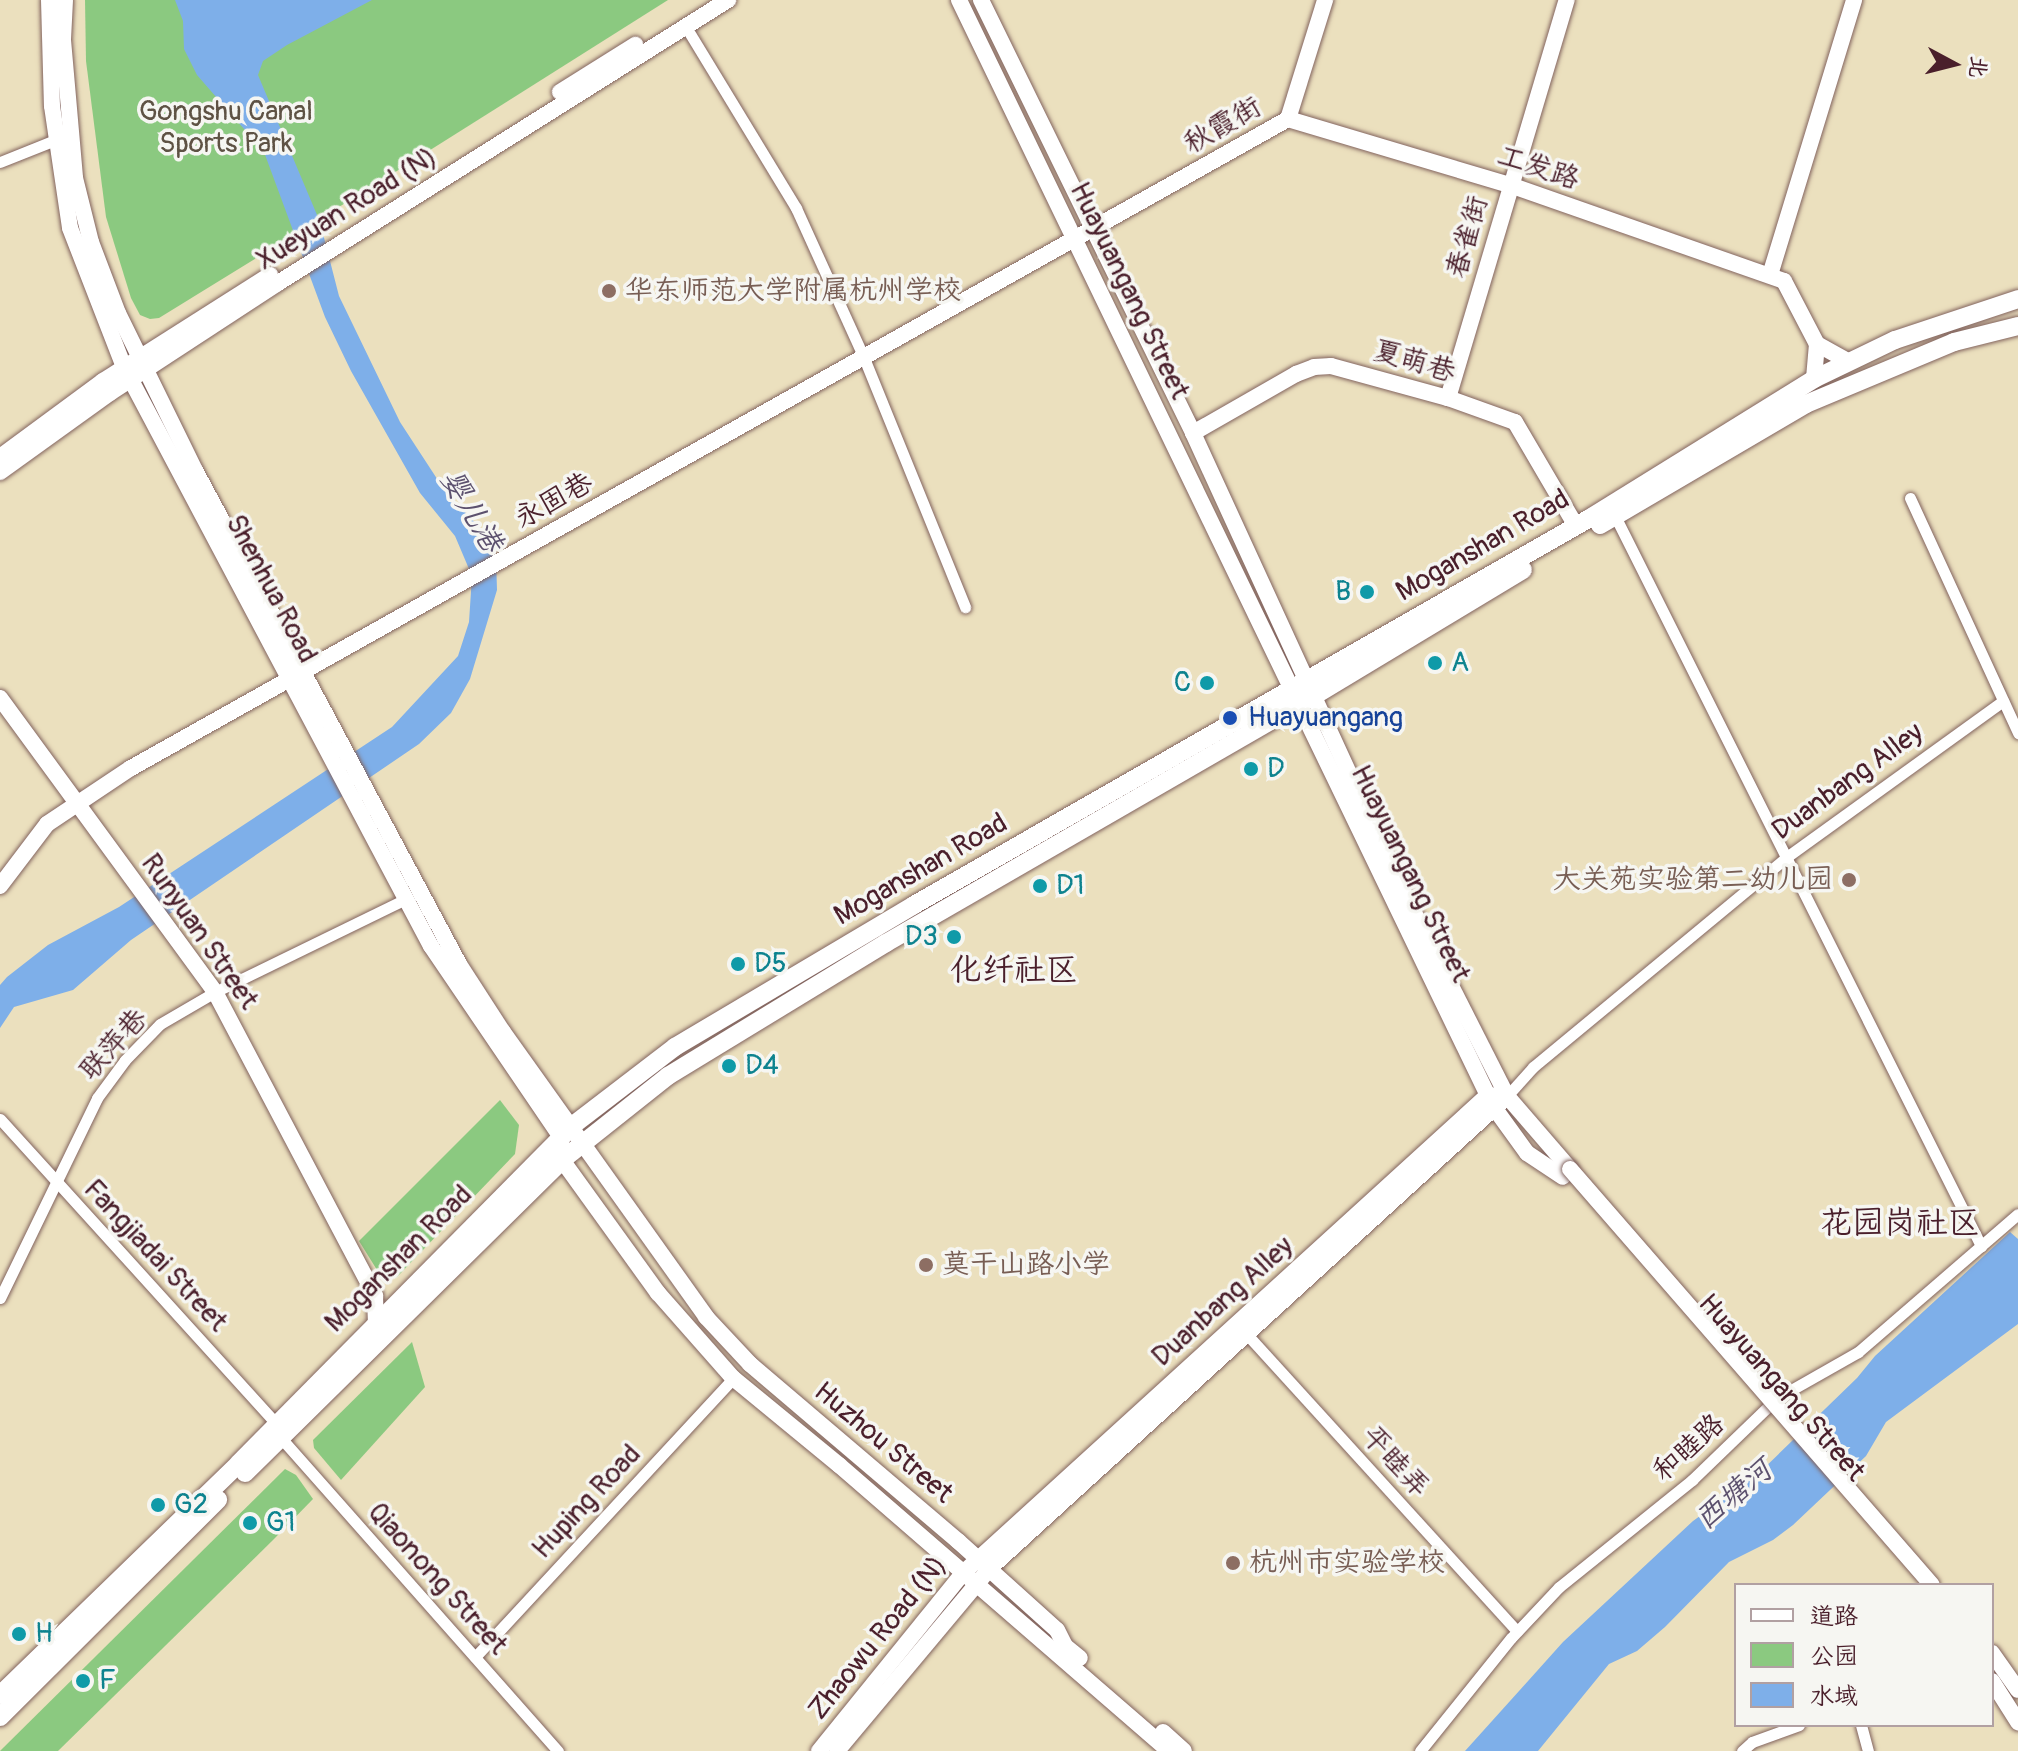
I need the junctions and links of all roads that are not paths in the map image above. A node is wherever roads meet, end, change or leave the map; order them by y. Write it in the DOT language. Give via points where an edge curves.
graph roads {
  1 [pos="49,0"];
  2 [pos="65,0"];
  3 [pos="708,0"];
  4 [pos="728,0"];
  5 [pos="959,0"];
  6 [pos="981,0"];
  7 [pos="1325,0"];
  8 [pos="1567,0"];
  9 [pos="1854,0"];
  10 [pos="686,27"];
  11 [pos="1288,119"];
  12 [pos="55,140"];
  13 [pos="0,162"];
  14 [pos="1510,185"];
  15 [pos="1093,230"];
  16 [pos="1076,241"];
  17 [pos="334,242"];
  18 [pos="1770,275"];
  19 [pos="2018,299"];
  20 [pos="2018,326"];
  21 [pos="1817,344"];
  22 [pos="864,358"];
  23 [pos="1849,362"];
  24 [pos="134,369"];
  25 [pos="1814,379"];
  26 [pos="1448,398"];
  27 [pos="1193,433"];
  28 [pos="0,457"];
  29 [pos="0,472"];
  30 [pos="1910,498"];
  31 [pos="1615,516"];
  32 [pos="1576,526"];
  33 [pos="965,607"];
  34 [pos="297,676"];
  35 [pos="1302,692"];
  36 [pos="0,698"];
  37 [pos="2003,701"];
  38 [pos="2018,733"];
  39 [pos="362,797"];
  40 [pos="76,805"];
  41 [pos="1788,856"];
  42 [pos="0,886"];
  43 [pos="406,899"];
  44 [pos="215,992"];
  45 [pos="1507,1096"];
  46 [pos="1492,1102"];
  47 [pos="0,1119"];
  48 [pos="566,1132"];
  49 [pos="583,1143"];
  50 [pos="562,1160"];
  51 [pos="1566,1173"];
  52 [pos="55,1182"];
  53 [pos="2018,1214"];
  54 [pos="1981,1246"];
  55 [pos="375,1296"];
  56 [pos="0,1298"];
  57 [pos="398,1299"];
  58 [pos="376,1321"];
  59 [pos="1243,1330"];
  60 [pos="733,1378"];
  61 [pos="279,1430"];
  62 [pos="984,1564"];
  63 [pos="970,1578"];
  64 [pos="1918,1583"];
  65 [pos="1930,1583"];
  66 [pos="1517,1631"];
  67 [pos="1994,1656"];
  68 [pos="475,1657"];
  69 [pos="1089,1673"];
  70 [pos="1994,1684"];
  71 [pos="2018,1690"];
  72 [pos="0,1695"];
  73 [pos="0,1717"];
  74 [pos="2018,1722"];
  75 [pos="1793,1727"];
  76 [pos="1862,1727"];
  77 [pos="558,1751"];
  78 [pos="819,1751"];
  79 [pos="837,1751"];
  80 [pos="1169,1751"];
  81 [pos="1184,1751"];
  82 [pos="1420,1751"];
  83 [pos="1742,1751"];
  84 [pos="1868,1751"];
  1 -- 12 [label="street, Shenhua Road"];
  2 -- 24 [label="street, Shenhua Road" via="67,106 82,210"];
  3 -- 17 [label="street, Xueyuan Road (N)"];
  4 -- 10 [label="street, Xueyuan Road (N)"];
  5 -- 16 [label="street, Huayuangang Street"];
  6 -- 15 [label="street, Huayuangang Street"];
  7 -- 11 [label="street, 秋霞街"];
  8 -- 14 [label="street, 春雀街"];
  9 -- 18 [label="street"];
  10 -- 17 [label="street, Xueyuan Road (N)"];
  10 -- 22 [label="street" via="796,208"];
  11 -- 14 [label="street, 工发路"];
  11 -- 15 [label="street, 秋霞街"];
  12 -- 13 [label="street"];
  12 -- 24 [label="street, Shenhua Road" via="70,228"];
  14 -- 18 [label="street, 工发路"];
  14 -- 26 [label="street, 春雀街"];
  15 -- 16 [label="street, 秋霞街"];
  15 -- 27 [label="street, Huayuangang Street"];
  16 -- 22 [label="street, 永固巷"];
  16 -- 35 [label="street, Huayuangang Street"];
  17 -- 24 [label="street, Xueyuan Road (N)" via="278,283"];
  17 -- 24 [label="street, Xueyuan Road (N)" via="296,259"];
  18 -- 21 [label="street, 工发路" via="1784,281"];
  19 -- 23 [label="main road, Moganshan Road" via="1895,340"];
  20 -- 31 [label="main road, Moganshan Road" via="1954,342 1806,404"];
  21 -- 23 [label="street"];
  21 -- 25 [label="street"];
  22 -- 33 [label="street"];
  22 -- 34 [label="street, 永固巷"];
  23 -- 25 [label="main road, Moganshan Road"];
  24 -- 28 [label="street, Xueyuan Road (N)"];
  24 -- 29 [label="street, Xueyuan Road (N)"];
  24 -- 34 [label="street, Shenhua Road"];
  25 -- 32 [label="main road, Moganshan Road"];
  26 -- 27 [label="street, 夏萌巷" via="1331,366 1314,367"];
  26 -- 32 [label="street, 夏萌巷" via="1515,422"];
  27 -- 35 [label="street, Huayuangang Street"];
  30 -- 37 [label="street"];
  31 -- 35 [label="main road, Moganshan Road"];
  31 -- 41 [label="street"];
  32 -- 35 [label="main road, Moganshan Road"];
  34 -- 39 [label="street, Shenhua Road"];
  34 -- 40 [label="street, 永固巷" via="131,768"];
  35 -- 45 [label="street, Huayuangang Street"];
  35 -- 46 [label="street, Huayuangang Street"];
  35 -- 48 [label="main road, Moganshan Road" via="695,1033"];
  35 -- 49 [label="main road, Moganshan Road" via="724,1039"];
  36 -- 40 [label="street, Runyuan Street"];
  37 -- 38 [label="street"];
  37 -- 41 [label="street, Duanbang Alley"];
  39 -- 43 [label="street, Shenhua Road"];
  39 -- 48 [label="street, Shenhua Road" via="459,964"];
  40 -- 42 [label="street, 永固巷" via="47,824"];
  40 -- 44 [label="street, Runyuan Street"];
  41 -- 45 [label="street, Duanbang Alley" via="1533,1067"];
  41 -- 54 [label="street"];
  43 -- 44 [label="street, 联萍巷"];
  43 -- 48 [label="street, Shenhua Road" via="460,993"];
  44 -- 52 [label="street, 联萍巷" via="160,1024 125,1060 97,1098"];
  44 -- 55 [label="street, Runyuan Street"];
  45 -- 46 [label="street"];
  45 -- 51 [label="street, Huayuangang Street"];
  46 -- 51 [label="street, Huayuangang Street" via="1527,1153"];
  46 -- 59 [label="street, Duanbang Alley"];
  47 -- 52 [label="street, Fangjiadai Street"];
  48 -- 49 [label="street, Shenhua Road"];
  48 -- 50 [label="street"];
  48 -- 57 [label="main road, Moganshan Road"];
  49 -- 50 [label="main road, Moganshan Road"];
  49 -- 62 [label="street, Huzhou Street" via="668,1268 724,1336 850,1452"];
  50 -- 60 [label="street, Huzhou Street" via="658,1293"];
  50 -- 61 [label="main road, Moganshan Road"];
  51 -- 64 [label="street, Huayuangang Street"];
  51 -- 65 [label="street, Huayuangang Street, bridge"];
  52 -- 56 [label="street, 联萍巷"];
  52 -- 61 [label="street, Fangjiadai Street"];
  53 -- 54 [label="street, 和睦路"];
  54 -- 66 [label="street, 和睦路" via="1858,1352 1777,1398 1692,1480 1559,1587"];
  55 -- 57 [label="street"];
  55 -- 58 [label="street, Runyuan Street"];
  57 -- 58 [label="main road, Moganshan Road"];
  58 -- 61 [label="main road, Moganshan Road"];
  59 -- 62 [label="street, Duanbang Alley"];
  59 -- 66 [label="street, 平睦弄"];
  60 -- 63 [label="street, Huzhou Street"];
  60 -- 68 [label="street, Huping Road"];
  61 -- 68 [label="street, Qiaonong Street"];
  61 -- 72 [label="main road, Moganshan Road"];
  61 -- 73 [label="main road, Moganshan Road"];
  62 -- 63 [label="street, Zhaowu Road (N)"];
  62 -- 69 [label="street, Huzhou Street"];
  63 -- 69 [label="street, Huzhou Street"];
  63 -- 78 [label="street, Zhaowu Road (N)"];
  63 -- 79 [label="street, Zhaowu Road (N)"];
  66 -- 82 [label="street, 和睦路"];
  67 -- 71 [label="street"];
  68 -- 77 [label="street, Qiaonong Street"];
  69 -- 80 [label="street, Huzhou Street"];
  69 -- 81 [label="street, Huzhou Street"];
  70 -- 74 [label="street"];
  75 -- 83 [label="street"];
  76 -- 84 [label="street"];
}
